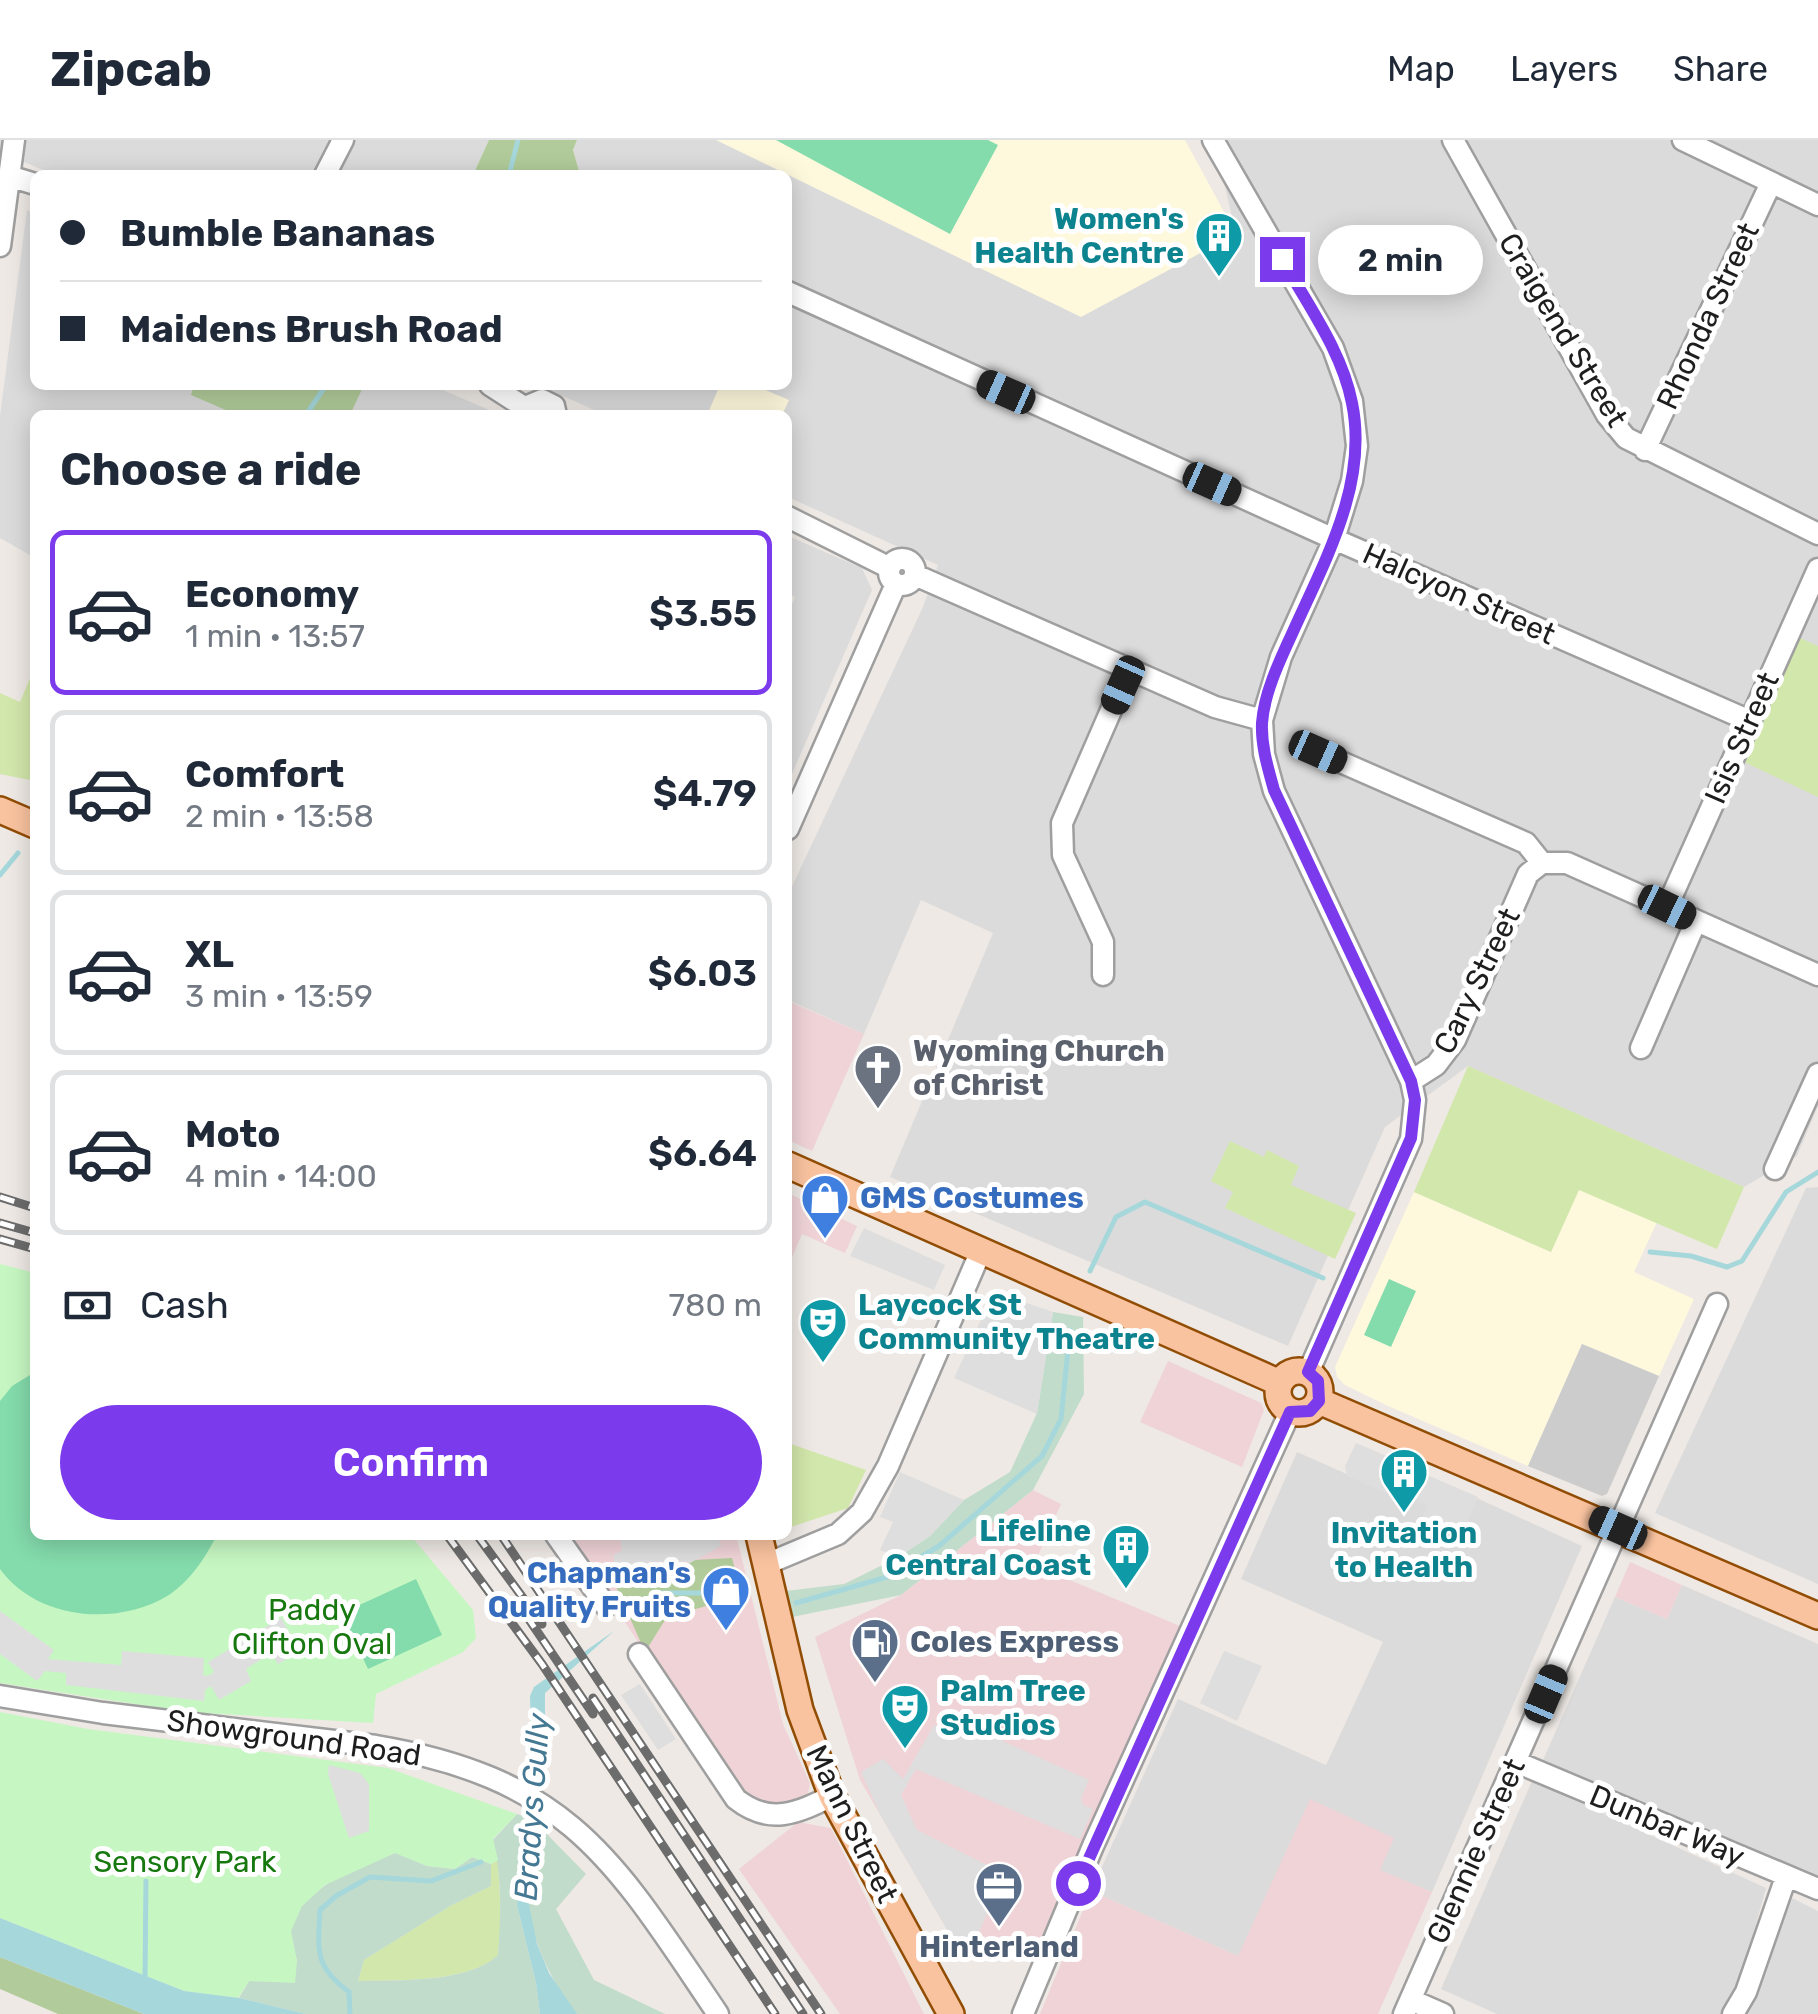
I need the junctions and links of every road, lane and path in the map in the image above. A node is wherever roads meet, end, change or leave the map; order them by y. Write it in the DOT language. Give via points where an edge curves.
graph roads {
  1 [pos="14,140"];
  2 [pos="343,140"];
  3 [pos="1213,140"];
  4 [pos="1453,140"];
  5 [pos="1683,140"];
  6 [pos="328,170"];
  7 [pos="8,176"];
  8 [pos="1771,182"];
  9 [pos="30,183"];
  10 [pos="1818,205"];
  11 [pos="0,246"];
  12 [pos="792,294"];
  13 [pos="497,390"];
  14 [pos="523,410"];
  15 [pos="528,410"];
  16 [pos="555,410"];
  17 [pos="1645,450"];
  18 [pos="792,518"];
  19 [pos="1818,534"];
  20 [pos="1334,540"];
  21 [pos="1818,569"];
  22 [pos="900,576"];
  23 [pos="1129,669"];
  24 [pos="1262,720"];
  25 [pos="1750,722"];
  26 [pos="1318,752"];
  27 [pos="0,795"];
  28 [pos="30,805"];
  29 [pos="0,810"];
  30 [pos="792,820"];
  31 [pos="0,822"];
  32 [pos="30,823"];
  33 [pos="30,831"];
  34 [pos="1542,862"];
  35 [pos="1667,907"];
  36 [pos="1696,921"];
  37 [pos="1103,975"];
  38 [pos="1818,975"];
  39 [pos="1641,1048"];
  40 [pos="1818,1074"];
  41 [pos="1411,1081"];
  42 [pos="792,1167"];
  43 [pos="1775,1170"];
  44 [pos="980,1253"];
  45 [pos="1716,1304"];
  46 [pos="1308,1372"];
  47 [pos="1280,1383"];
  48 [pos="1319,1401"];
  49 [pos="1290,1412"];
  50 [pos="1618,1528"];
  51 [pos="560,1540"];
  52 [pos="757,1540"];
  53 [pos="764,1565"];
  54 [pos="606,1606"];
  55 [pos="1818,1616"];
  56 [pos="639,1654"];
  57 [pos="0,1696"];
  58 [pos="1516,1762"];
  59 [pos="832,1796"];
  60 [pos="1786,1877"];
  61 [pos="1818,1890"];
  62 [pos="1408,2007"];
  63 [pos="718,2014"];
  64 [pos="951,2014"];
  65 [pos="1023,2014"];
  66 [pos="1443,2014"];
  67 [pos="1733,2014"];
  1 -- 7 [label="street"];
  2 -- 6 [label="street"];
  3 -- 20 [label="street" via="1332,348 1352,402 1357,446"];
  4 -- 17 [label="street, Craigend Street" via="1607,415"];
  5 -- 8 [label="street"];
  7 -- 9 [label="street"];
  7 -- 11 [label="street"];
  8 -- 10 [label="street"];
  8 -- 17 [label="street, Rhonda Street"];
  12 -- 20 [label="street, Halcyon Street"];
  13 -- 14 [label="street"];
  15 -- 16 [label="street" via="537,400"];
  17 -- 19 [label="street, Craigend Street"];
  18 -- 22 [label="street"];
  20 -- 24 [label="street" via="1281,658"];
  20 -- 25 [label="street, Halcyon Street"];
  21 -- 25 [label="street, Isis Street"];
  22 -- 23 [label="street"];
  22 -- 30 [label="street"];
  23 -- 24 [label="street"];
  23 -- 37 [label="street" via="1062,823 1063,855 1103,942"];
  24 -- 41 [label="street" via="1274,790"];
  25 -- 35 [label="street, Isis Street"];
  26 -- 34 [label="street" via="1526,843"];
  27 -- 28 [label="main road"];
  29 -- 32 [label="main road"];
  31 -- 33 [label="main road"];
  34 -- 35 [label="street" via="1567,863"];
  34 -- 41 [label="street, Cary Street" via="1528,874 1446,1054"];
  35 -- 36 [label="street"];
  36 -- 38 [label="street"];
  36 -- 39 [label="street"];
  40 -- 43 [label="street"];
  41 -- 46 [label="street, Cary Street" via="1411,1138"];
  42 -- 44 [label="main road"];
  44 -- 47 [label="main road"];
  44 -- 53 [label="street" via="862,1512 838,1534"];
  45 -- 50 [label="street, Glennie Street"];
  46 -- 47 [label="main road" via="1289,1373"];
  46 -- 48 [label="main road" via="1318,1381"];
  47 -- 49 [label="main road" via="1280,1403"];
  48 -- 49 [label="main road" via="1310,1411"];
  48 -- 50 [label="main road"];
  49 -- 65 [label="street"];
  50 -- 55 [label="main road"];
  50 -- 58 [label="street, Glennie Street"];
  51 -- 54 [label="street"];
  52 -- 53 [label="main road, Mann Street"];
  53 -- 59 [label="main road, Mann Street" via="800,1710"];
  56 -- 59 [label="street" via="747,1808 781,1817"];
  57 -- 63 [label="street, Showground Road" via="414,1752 518,1788 586,1836 629,1883"];
  58 -- 60 [label="street, Dunbar Way"];
  58 -- 62 [label="street, Glennie Street"];
  59 -- 64 [label="main road, Mann Street"];
  60 -- 61 [label="street, Dunbar Way"];
  60 -- 67 [label="street"];
  62 -- 66 [label="street"];
}
